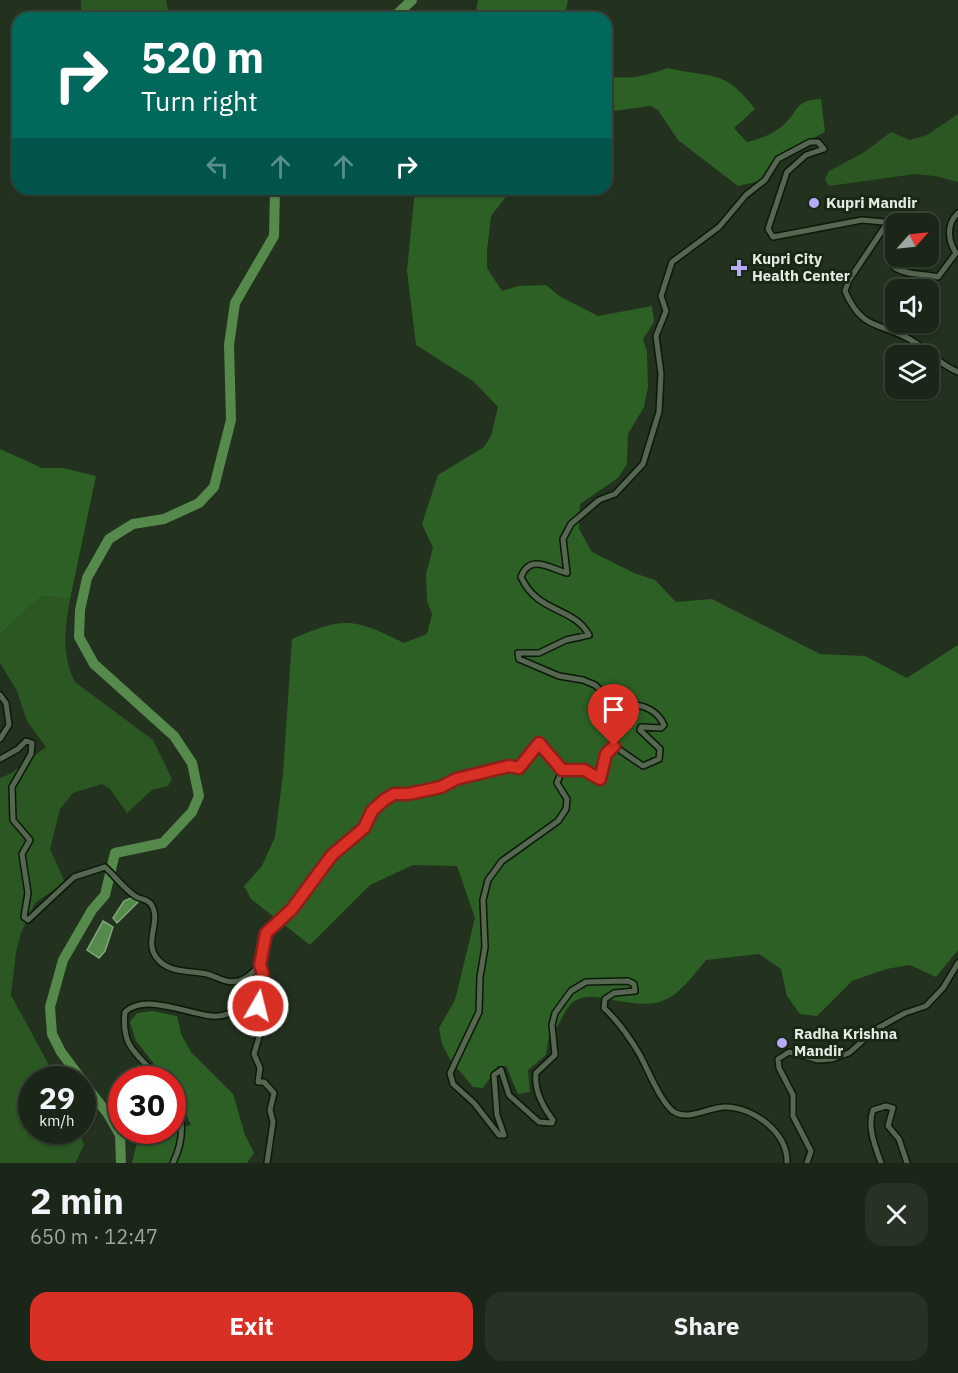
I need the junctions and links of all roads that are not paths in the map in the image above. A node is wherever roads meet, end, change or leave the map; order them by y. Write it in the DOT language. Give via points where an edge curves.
graph roads {
  1 [pos="958,213"];
  2 [pos="885,222"];
  3 [pos="885,226"];
  4 [pos="895,267"];
  5 [pos="958,372"];
  6 [pos="0,695"];
  7 [pos="0,739"];
  8 [pos="0,759"];
  9 [pos="562,770"];
  10 [pos="958,963"];
  11 [pos="260,965"];
  12 [pos="255,999"];
  13 [pos="145,1066"];
  14 [pos="179,1144"];
  15 [pos="173,1163"];
  16 [pos="267,1163"];
  17 [pos="787,1163"];
  18 [pos="807,1163"];
  19 [pos="881,1163"];
  20 [pos="907,1163"];
  1 -- 4 [label="street" via="949,230 949,243 956,253 938,277 907,274"];
  2 -- 9 [label="street" via="862,220 777,237 769,234 787,172 806,155 824,149 818,142 810,142 778,159 765,180 746,195 719,227 672,262 661,296 666,311 656,336 661,374 659,412 643,464 615,494 599,500 571,524 563,540 569,572 531,564 522,577 538,600 577,619 589,635 538,653 518,653 519,659 559,676 595,685 618,707 638,704 660,717 664,725 661,728 646,726 640,730 660,749 659,759 643,766 614,746 606,754 600,779 584,770"];
  3 -- 5 [label="street" via="849,280 846,291 852,307 873,325 913,341"];
  6 -- 7 [label="street" via="6,703 9,725"];
  8 -- 11 [label="street" via="26,741 32,743 31,754 12,787 13,820 30,840 22,854 28,893 24,917 27,920 74,876 105,867 152,906 156,918 151,946 164,965 231,982 246,978"];
  9 -- 11 [label="street" via="539,743 519,768 509,766 456,779 441,787 394,794 384,800 372,811 364,828 332,855 292,909 266,933"];
  9 -- 17 [label="street" via="558,783 567,799 558,821 502,861 488,880 483,900 486,947 479,1012 450,1073 453,1084 499,1135 504,1135 493,1090 494,1075 501,1070 508,1095 539,1122 552,1124 535,1080 536,1073 555,1055 555,1013 572,991 586,982 628,981 634,984 635,991 614,993 605,999 604,1008 626,1034 675,1113 685,1115 727,1107 757,1116 773,1127"];
  10 -- 18 [label="street" via="926,1006 876,1029 849,1053 818,1060 795,1052 781,1055 779,1068 793,1095 793,1116 811,1151"];
  11 -- 12 [label="street" via="263,974"];
  12 -- 13 [label="street" via="231,1013 213,1017 152,1005 131,1006 125,1012 127,1041"];
  12 -- 16 [label="street" via="262,1027 254,1054 260,1068 258,1082 264,1082 274,1093"];
  14 -- 15 [label="street"];
  19 -- 20 [label="street" via="872,1140 871,1116 873,1110 886,1106 893,1108 888,1126 899,1139"];
}
